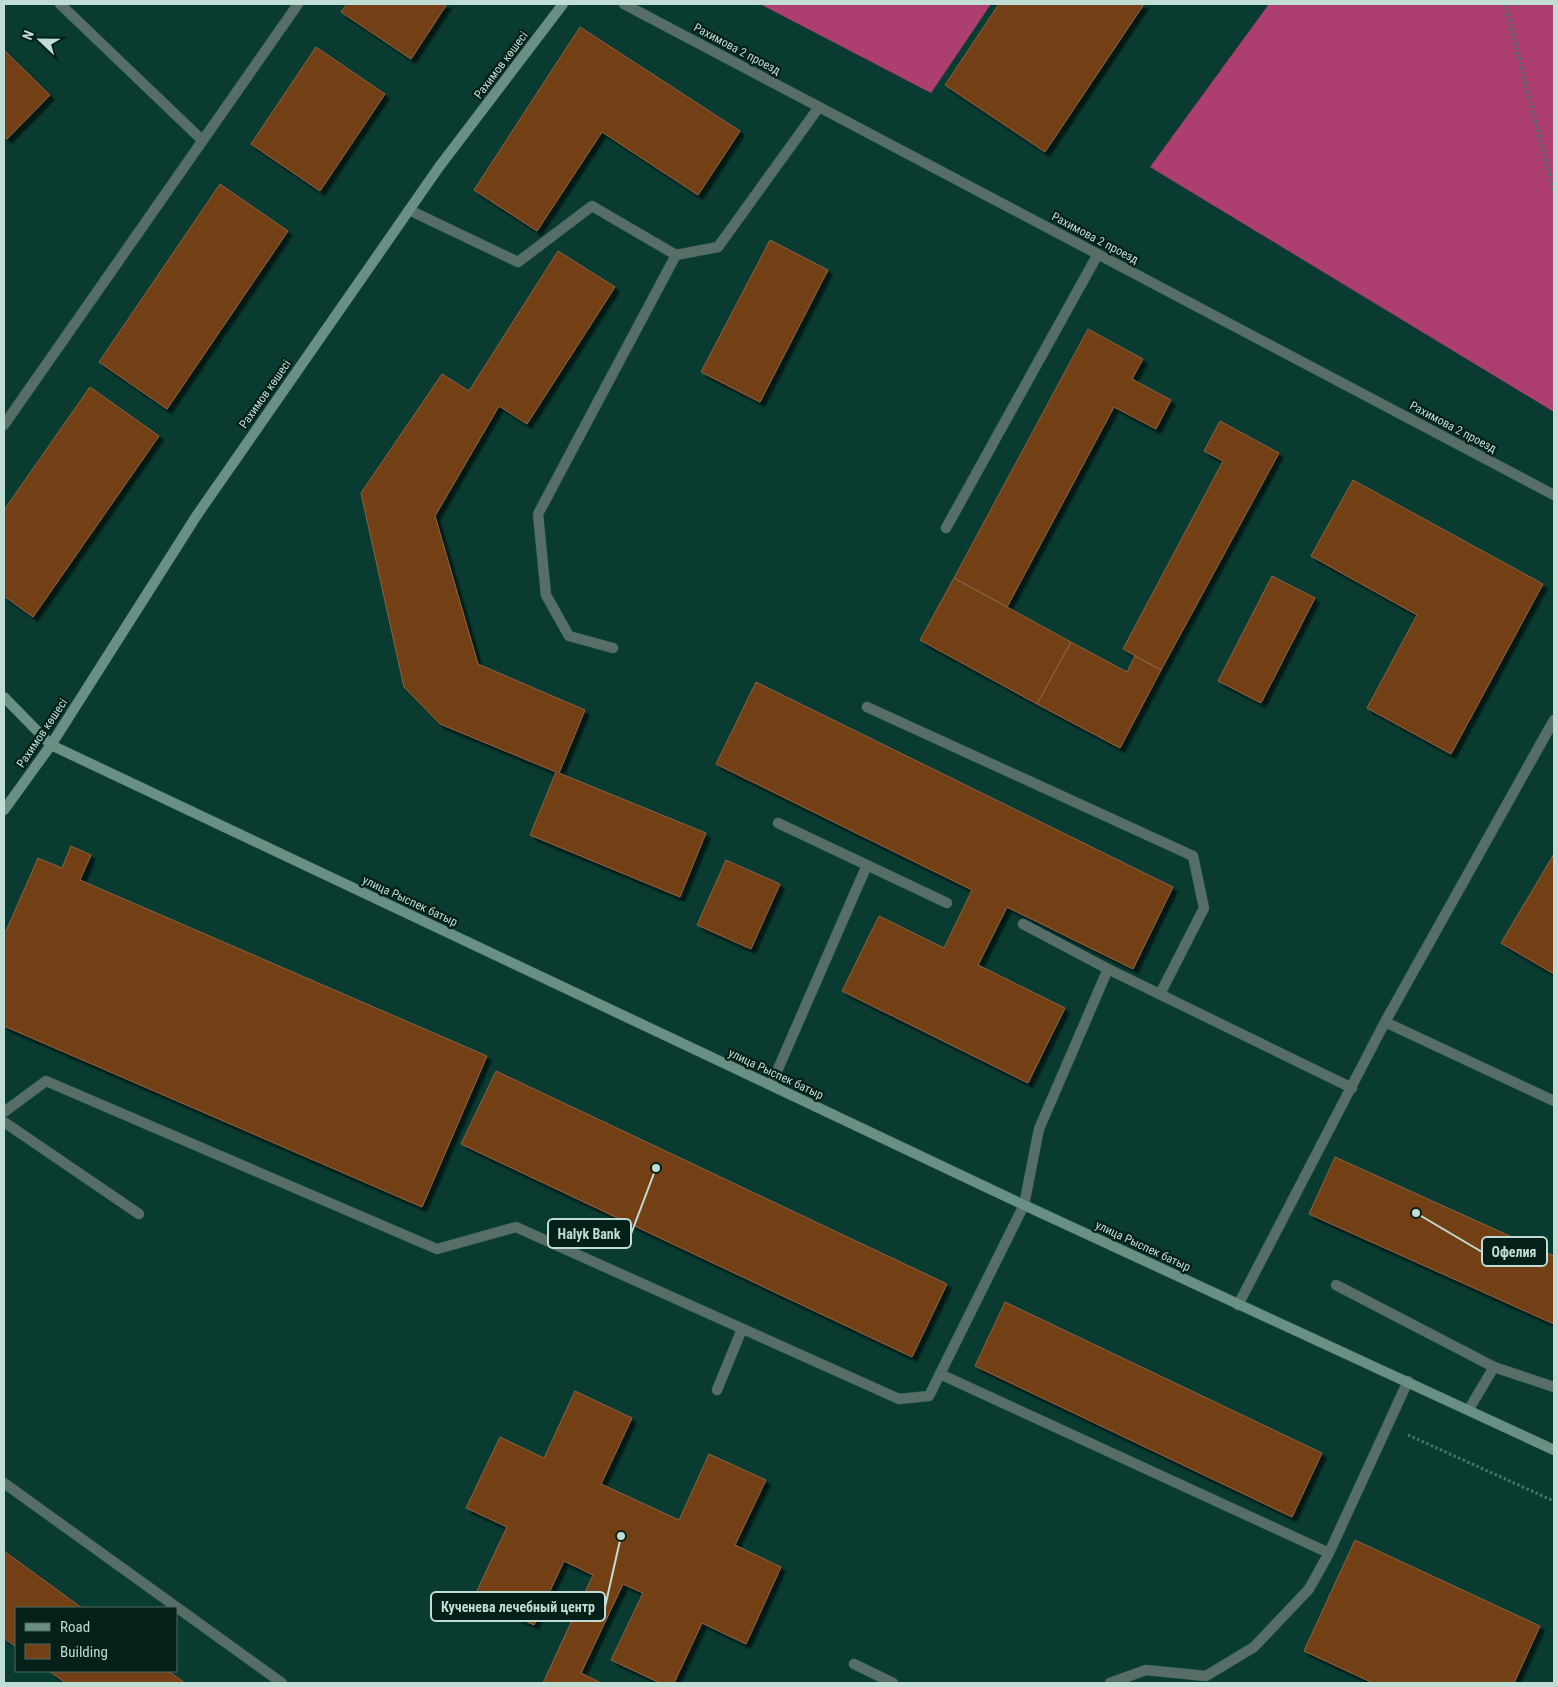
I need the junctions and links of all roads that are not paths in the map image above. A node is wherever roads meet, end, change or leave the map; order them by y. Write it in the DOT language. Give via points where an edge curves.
graph roads {
  1 [pos="60,4"];
  2 [pos="298,4"];
  3 [pos="563,4"];
  4 [pos="624,4"];
  5 [pos="819,107"];
  6 [pos="202,140"];
  7 [pos="409,210"];
  8 [pos="1098,254"];
  9 [pos="676,256"];
  10 [pos="4,426"];
  11 [pos="1554,495"];
  12 [pos="946,528"];
  13 [pos="613,648"];
  14 [pos="4,697"];
  15 [pos="867,707"];
  16 [pos="1554,720"];
  17 [pos="51,745"];
  18 [pos="4,810"];
  19 [pos="778,824"];
  20 [pos="867,865"];
  21 [pos="947,903"];
  22 [pos="1023,924"];
  23 [pos="1108,968"];
  24 [pos="1160,994"];
  25 [pos="1385,1022"];
  26 [pos="771,1086"];
  27 [pos="1352,1088"];
  28 [pos="1554,1101"];
  29 [pos="4,1112"];
  30 [pos="4,1122"];
  31 [pos="1024,1205"];
  32 [pos="139,1214"];
  33 [pos="1336,1285"];
  34 [pos="1238,1304"];
  35 [pos="742,1329"];
  36 [pos="1494,1367"];
  37 [pos="940,1374"];
  38 [pos="1408,1381"];
  39 [pos="1554,1387"];
  40 [pos="716,1390"];
  41 [pos="1469,1409"];
  42 [pos="1554,1450"];
  43 [pos="4,1483"];
  44 [pos="1329,1553"];
  45 [pos="176,1607"];
  46 [pos="178,1608"];
  47 [pos="854,1664"];
  48 [pos="282,1683"];
  49 [pos="893,1683"];
  50 [pos="1110,1683"];
  1 -- 6 [label="street"];
  2 -- 6 [label="street"];
  3 -- 7 [label="street, Рахимов көшесі"];
  4 -- 5 [label="street, Рахимова 2 проезд"];
  5 -- 8 [label="street, Рахимова 2 проезд"];
  5 -- 9 [label="street" via="718,247"];
  6 -- 10 [label="street"];
  7 -- 9 [label="street" via="518,262 592,206"];
  7 -- 17 [label="street, Рахимов көшесі" via="196,515"];
  8 -- 11 [label="street, Рахимова 2 проезд"];
  8 -- 12 [label="street"];
  9 -- 13 [label="street" via="538,514 546,595 569,636"];
  14 -- 17 [label="street, улица Рыспек батыр"];
  15 -- 24 [label="street" via="1194,856 1204,908"];
  16 -- 25 [label="street"];
  17 -- 18 [label="street, Рахимов көшесі"];
  17 -- 26 [label="street, улица Рыспек батыр"];
  19 -- 20 [label="street"];
  20 -- 21 [label="street"];
  20 -- 26 [label="street"];
  22 -- 23 [label="street"];
  23 -- 24 [label="street"];
  23 -- 31 [label="street" via="1039,1129"];
  24 -- 27 [label="street"];
  25 -- 27 [label="street"];
  25 -- 28 [label="street"];
  26 -- 31 [label="street, улица Рыспек батыр"];
  27 -- 34 [label="street"];
  29 -- 35 [label="street" via="46,1080 437,1249 516,1227"];
  30 -- 32 [label="street"];
  31 -- 34 [label="street, улица Рыспек батыр"];
  31 -- 37 [label="street"];
  33 -- 36 [label="street"];
  34 -- 38 [label="street, улица Рыспек батыр"];
  35 -- 37 [label="street" via="899,1399 929,1396"];
  35 -- 40 [label="street"];
  36 -- 39 [label="street"];
  36 -- 41 [label="street"];
  37 -- 44 [label="street"];
  38 -- 41 [label="street, улица Рыспек батыр"];
  38 -- 44 [label="street"];
  41 -- 42 [label="street, улица Рыспек батыр"];
  43 -- 45 [label="street"];
  44 -- 50 [label="street" via="1310,1589 1254,1647 1206,1676 1146,1670"];
  46 -- 48 [label="street"];
  47 -- 49 [label="street"];
}
